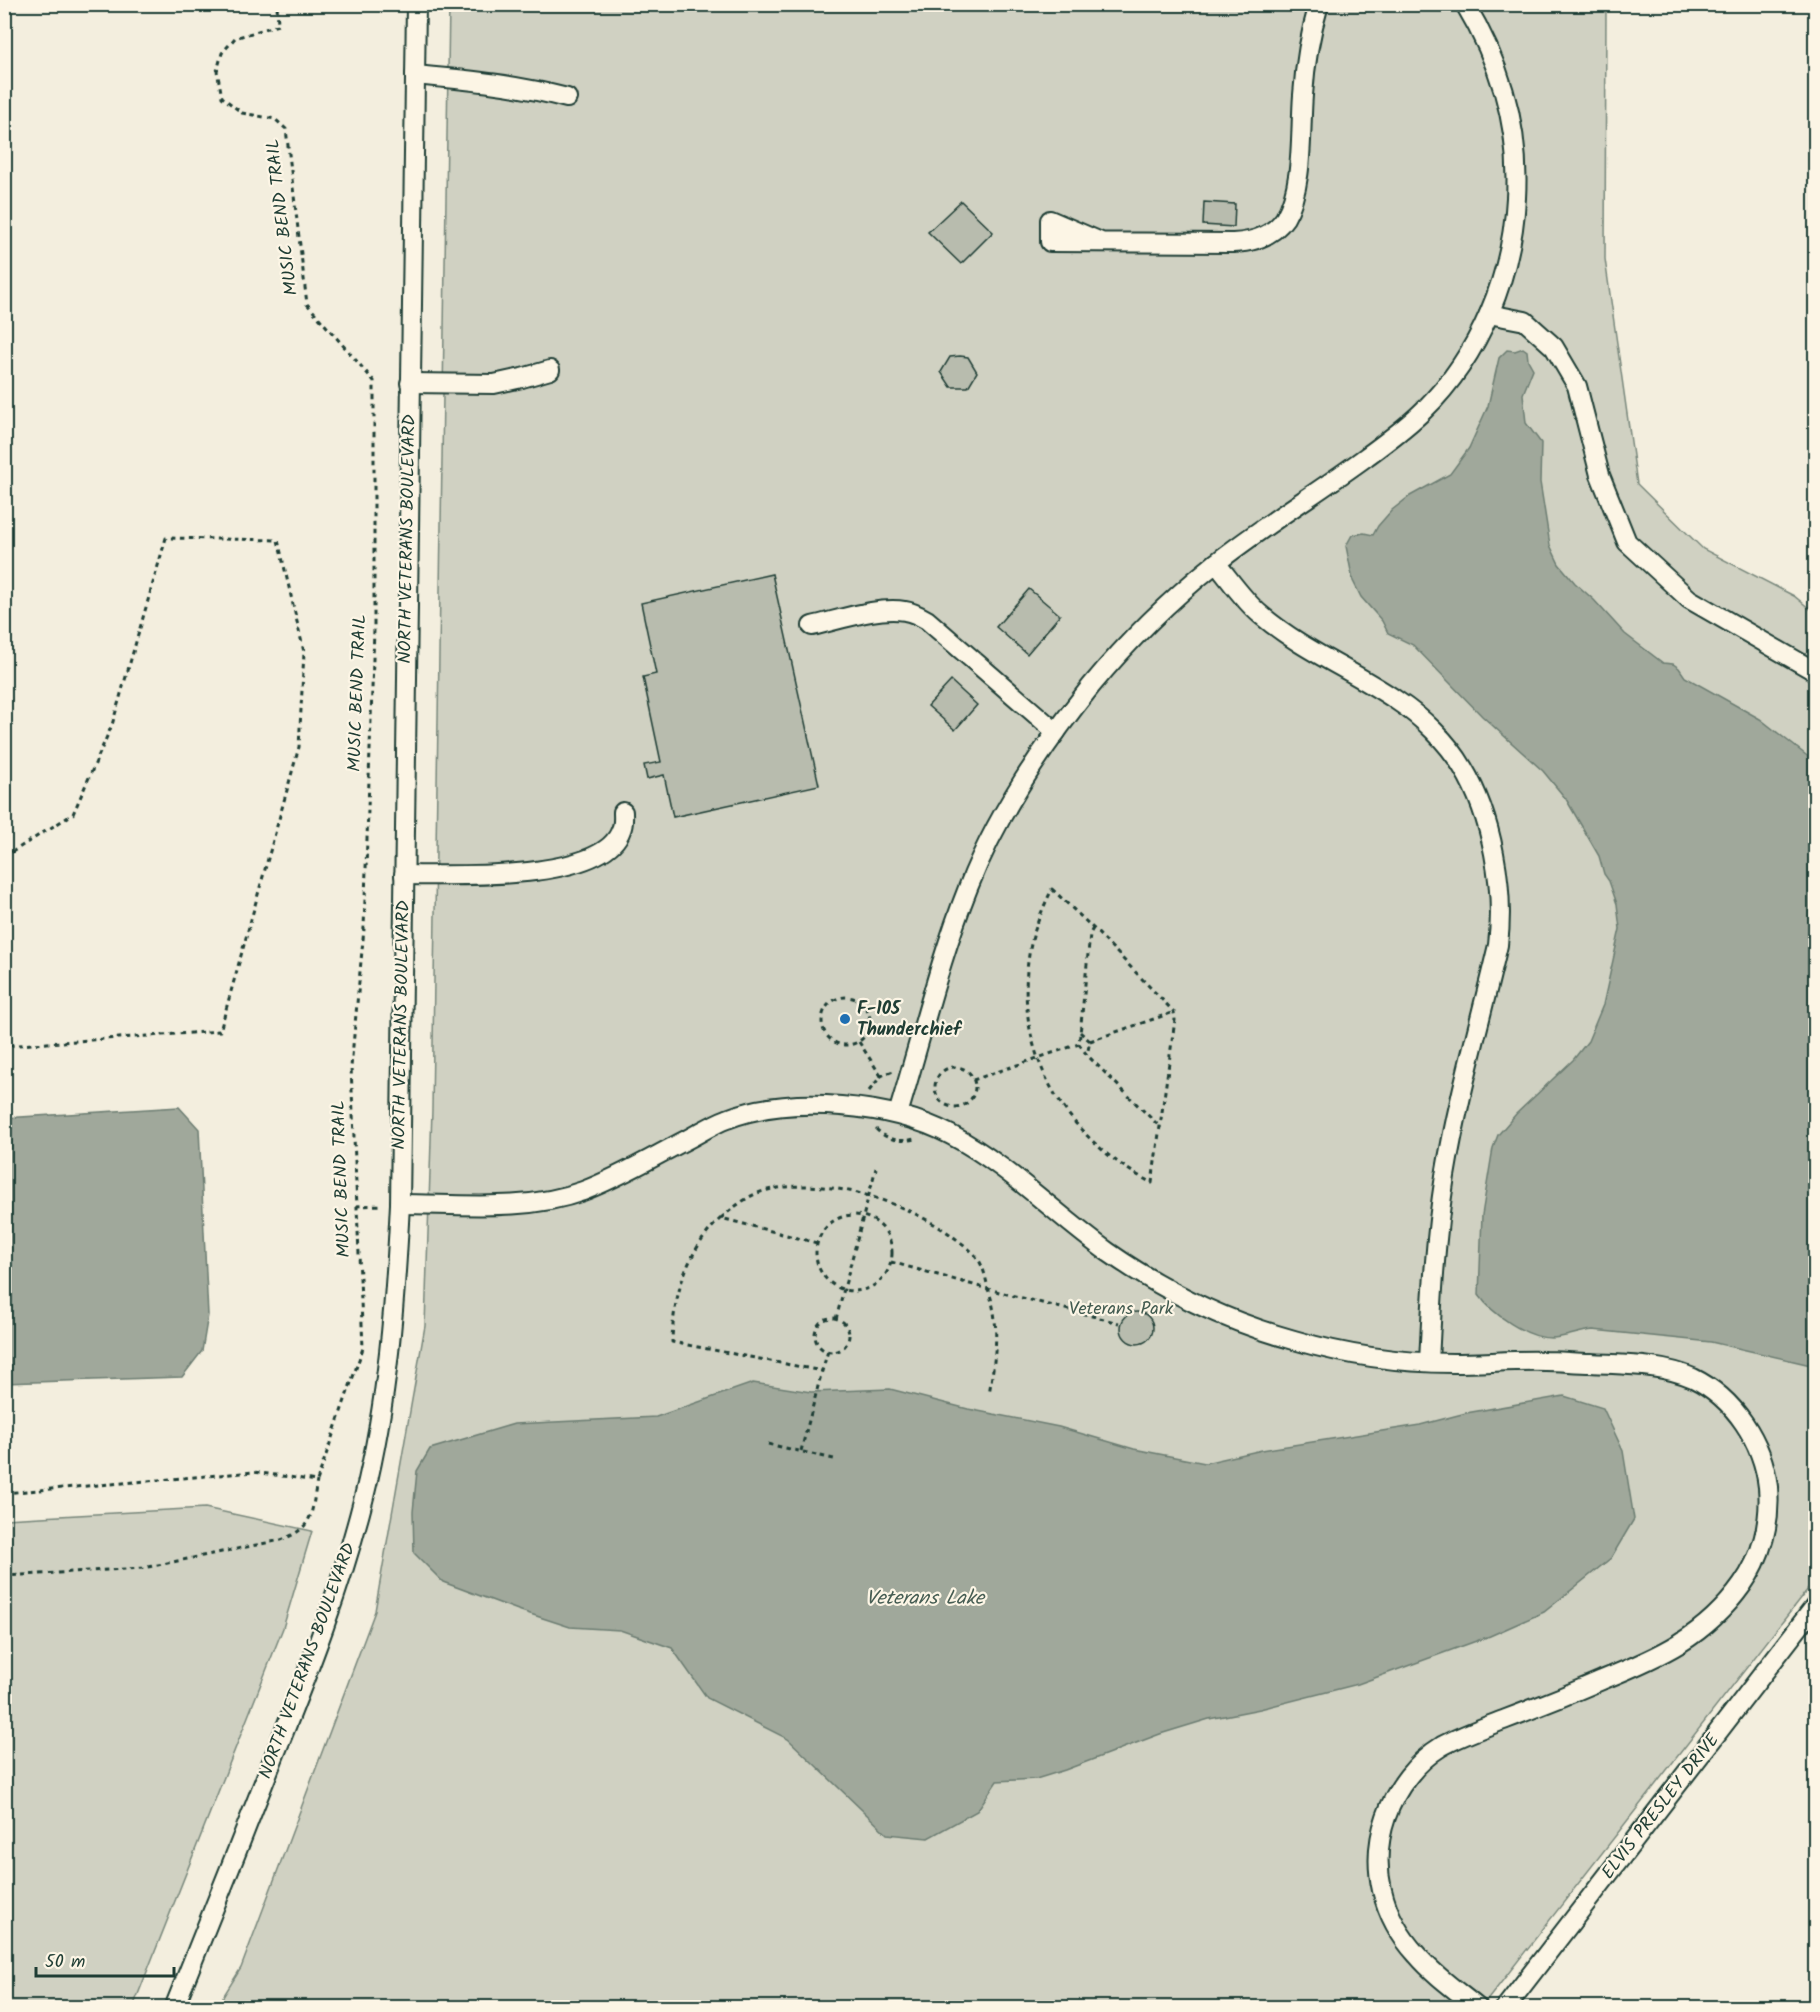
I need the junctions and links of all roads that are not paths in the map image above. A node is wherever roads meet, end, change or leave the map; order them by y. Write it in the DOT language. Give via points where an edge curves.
graph roads {
  1 [pos="416,4"];
  2 [pos="1319,4"];
  3 [pos="1465,4"];
  4 [pos="415,75"];
  5 [pos="567,98"];
  6 [pos="1101,242"];
  7 [pos="1489,314"];
  8 [pos="550,369"];
  9 [pos="410,383"];
  10 [pos="1216,563"];
  11 [pos="812,626"];
  12 [pos="1815,672"];
  13 [pos="1056,732"];
  14 [pos="622,812"];
  15 [pos="404,875"];
  16 [pos="898,1114"];
  17 [pos="400,1204"];
  18 [pos="1429,1362"];
  19 [pos="1815,1605"];
  20 [pos="174,2007"];
  21 [pos="1478,2007"];
  22 [pos="1505,2007"];
  1 -- 4 [label="street, NORTH VETERANS BOULEVARD"];
  2 -- 6 [label="street" via="1306,58 1294,192 1284,219 1275,229 1250,242"];
  3 -- 7 [label="street" via="1497,67 1515,144 1517,184 1511,246"];
  4 -- 5 [label="street" via="507,84"];
  4 -- 9 [label="street, NORTH VETERANS BOULEVARD"];
  7 -- 10 [label="street" via="1460,366 1423,411 1381,446"];
  7 -- 12 [label="street" via="1525,321 1554,347 1577,386 1600,475 1628,542 1689,599"];
  8 -- 9 [label="street" via="494,384"];
  9 -- 15 [label="street, NORTH VETERANS BOULEVARD"];
  10 -- 13 [label="street" via="1120,652"];
  10 -- 18 [label="street" via="1258,613 1275,626 1417,715 1463,768 1484,815 1496,868 1501,925 1445,1178"];
  11 -- 13 [label="street" via="878,612 916,614"];
  13 -- 16 [label="street" via="1002,818 968,886"];
  14 -- 15 [label="street" via="616,840 604,850 563,866 509,874"];
  15 -- 17 [label="street, NORTH VETERANS BOULEVARD"];
  16 -- 17 [label="street" via="835,1105 777,1106 726,1119 585,1190 564,1196 517,1204"];
  16 -- 18 [label="street" via="932,1126 979,1152 1142,1275 1213,1311 1253,1328 1328,1349"];
  17 -- 20 [label="street, NORTH VETERANS BOULEVARD" via="386,1383 377,1440 351,1545 306,1678"];
  18 -- 21 [label="street" via="1638,1365 1690,1377 1714,1390 1749,1431 1760,1453 1769,1504 1759,1557 1737,1592 1710,1622 1684,1642 1644,1663 1442,1746 1425,1758 1400,1788 1380,1841 1379,1874 1386,1910 1416,1955"];
  19 -- 22 [label="street, ELVIS PRESLEY DRIVE"];
}
